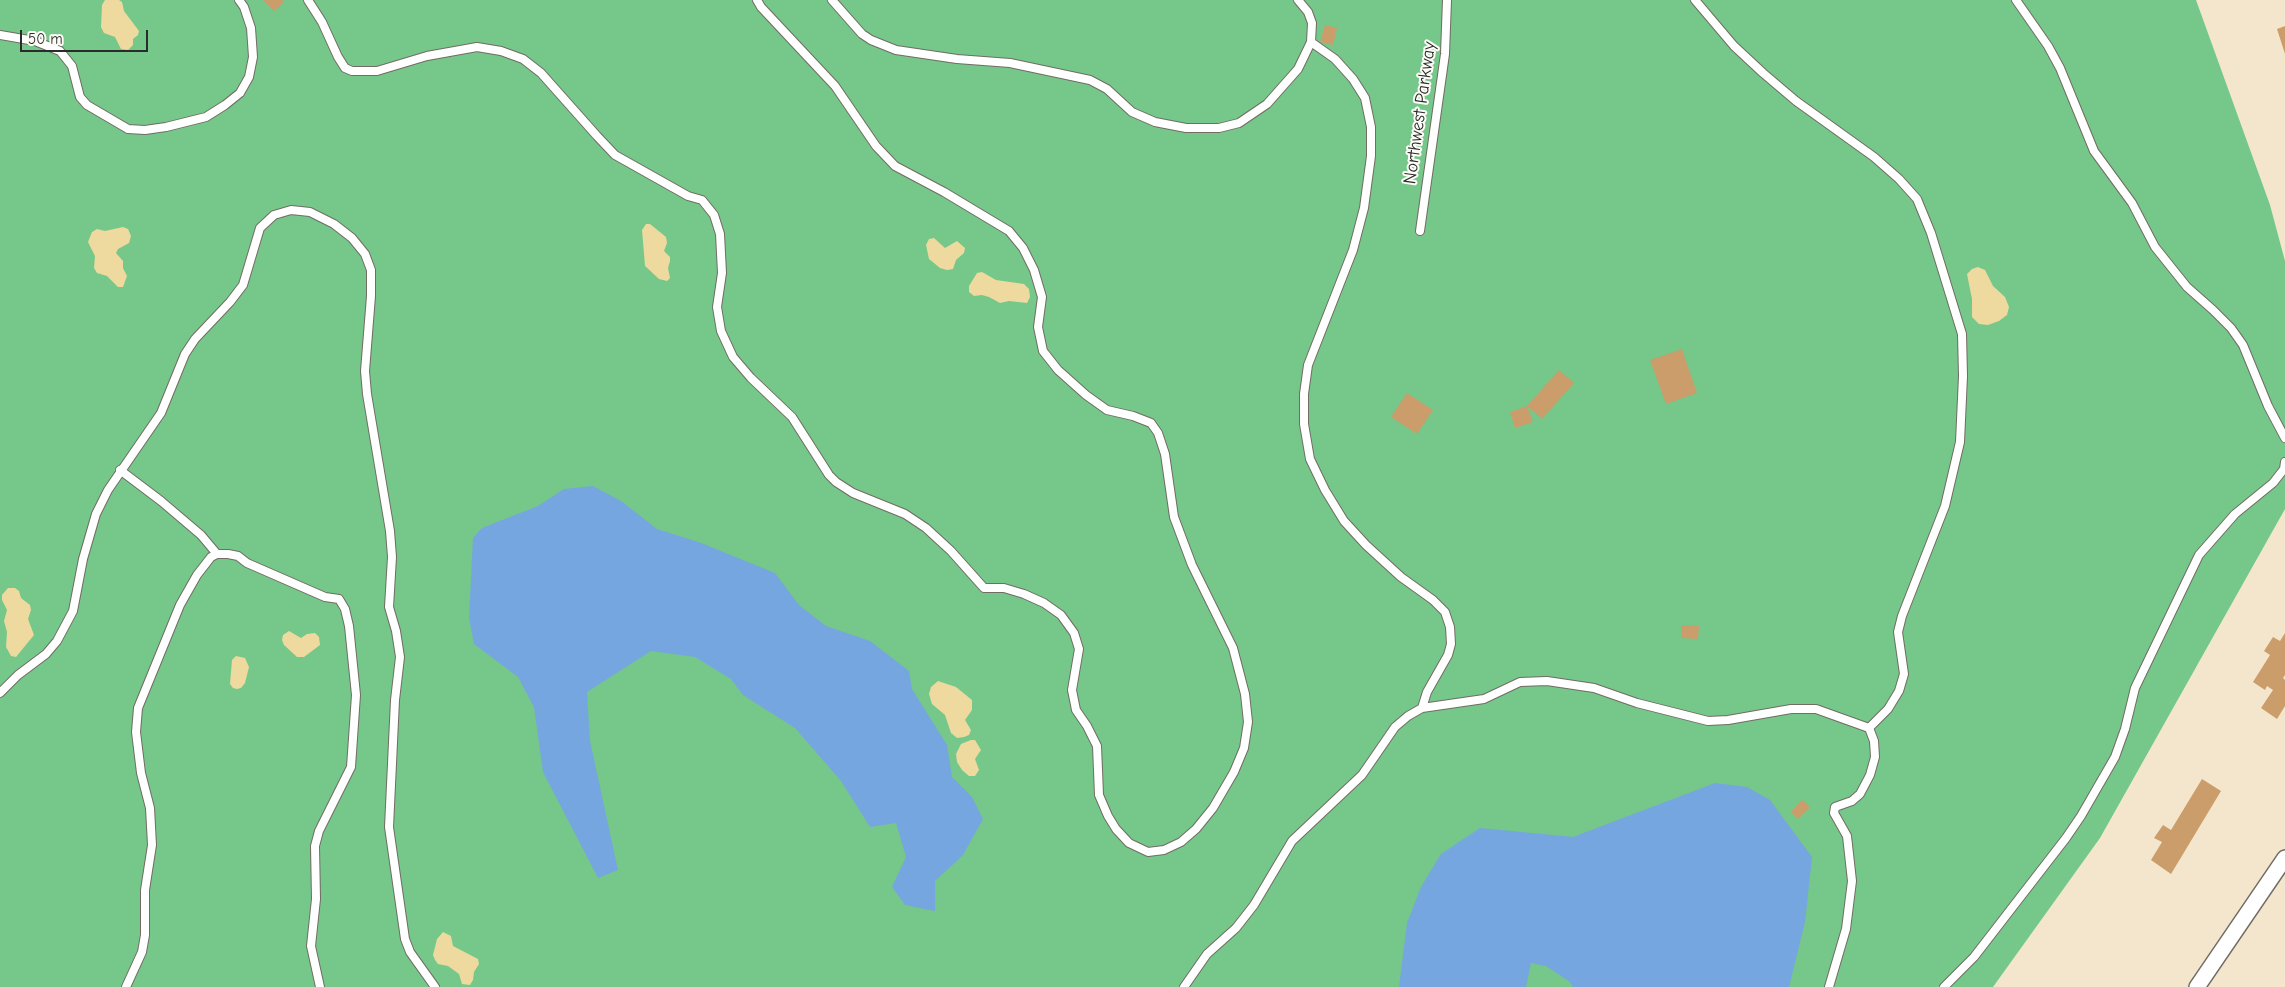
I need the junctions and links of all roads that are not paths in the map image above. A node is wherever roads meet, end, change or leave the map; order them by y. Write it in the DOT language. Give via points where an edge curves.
graph roads {
  1 [pos="251,0"];
  2 [pos="308,0"];
  3 [pos="757,0"];
  4 [pos="832,0"];
  5 [pos="1298,0"];
  6 [pos="1447,0"];
  7 [pos="1695,0"];
  8 [pos="2016,0"];
  9 [pos="242,3"];
  10 [pos="0,35"];
  11 [pos="1311,42"];
  12 [pos="1420,231"];
  13 [pos="2285,438"];
  14 [pos="2285,462"];
  15 [pos="120,470"];
  16 [pos="217,554"];
  17 [pos="0,693"];
  18 [pos="1422,708"];
  19 [pos="1869,728"];
  20 [pos="2285,858"];
  21 [pos="126,987"];
  22 [pos="320,987"];
  23 [pos="435,987"];
  24 [pos="1184,987"];
  25 [pos="1829,987"];
  26 [pos="1944,987"];
  27 [pos="2197,987"];
  1 -- 9 [label="lane"];
  2 -- 3 [label="lane" via="338,57 345,68 352,71 377,71 427,56 477,47 522,59 541,73 616,155 688,196 702,200 714,215 720,234 722,274 717,307 721,331 733,357 792,416 836,482 853,493 905,514 926,528 984,588 1004,588 1024,594 1061,615 1074,633 1079,650 1072,690 1076,710 1096,746 1099,795 1108,816 1129,843 1148,852 1164,850 1181,842 1213,808 1234,772 1244,748 1248,722 1245,694 1233,648 1192,565 1174,517 1165,454 1158,433 1151,423 1107,410 1058,370 1043,351 1038,326 1042,297 1023,248 1009,231 895,166 876,146 835,86"];
  4 -- 11 [label="lane" via="862,34 896,50 1010,63 1090,80 1106,89 1132,112 1155,122 1186,128 1220,128 1239,123 1267,104 1298,69"];
  5 -- 11 [label="lane" via="1312,23"];
  6 -- 12 [label="lane, Northwest Parkway" via="1445,54"];
  7 -- 19 [label="lane" via="1734,46 1763,73 1874,157 1917,199 1931,233 1962,334 1960,442 1945,506 1898,632 1904,674 1899,691 1888,710"];
  8 -- 13 [label="lane" via="2060,68 2094,151 2132,203 2155,247 2187,287 2231,328 2243,345"];
  9 -- 10 [label="lane" via="251,28 253,57 249,77 240,92 206,117 145,130 128,129 87,105 80,96 72,66 60,51 35,41"];
  11 -- 18 [label="lane" via="1335,58 1365,98 1372,127 1372,156 1353,250 1308,365 1304,424 1310,459 1344,521 1400,577 1446,612 1451,644"];
  14 -- 26 [label="lane" via="2284,470 2273,483 2235,514 2200,555 2135,688 2115,757 2081,816 1974,957"];
  15 -- 16 [label="lane" via="201,535"];
  15 -- 17 [label="lane" via="96,514 73,611 57,641"];
  15 -- 23 [label="lane" via="161,413 194,339 243,285 260,228 274,215 291,210 310,212 352,238 365,254 371,270 365,371 390,531 389,607 400,657 389,827 391,856 405,939 410,952"];
  16 -- 21 [label="lane" via="197,575 180,605 138,708 136,732 141,773 150,808 152,845 145,890 142,952"];
  16 -- 22 [label="lane" via="238,556 258,569 325,597 339,599 347,618 356,695 351,767 319,831 315,846 316,899 311,946"];
  18 -- 19 [label="lane" via="1484,699 1520,682 1547,681 1594,688 1708,721 1791,709 1816,710"];
  18 -- 24 [label="lane" via="1395,727 1362,775 1292,842 1254,905 1236,928 1207,954"];
  19 -- 25 [label="lane" via="1875,757 1870,775 1860,794 1852,801 1835,807 1834,813 1846,836 1852,881 1846,929"];
  20 -- 27 [label="street"];
}
